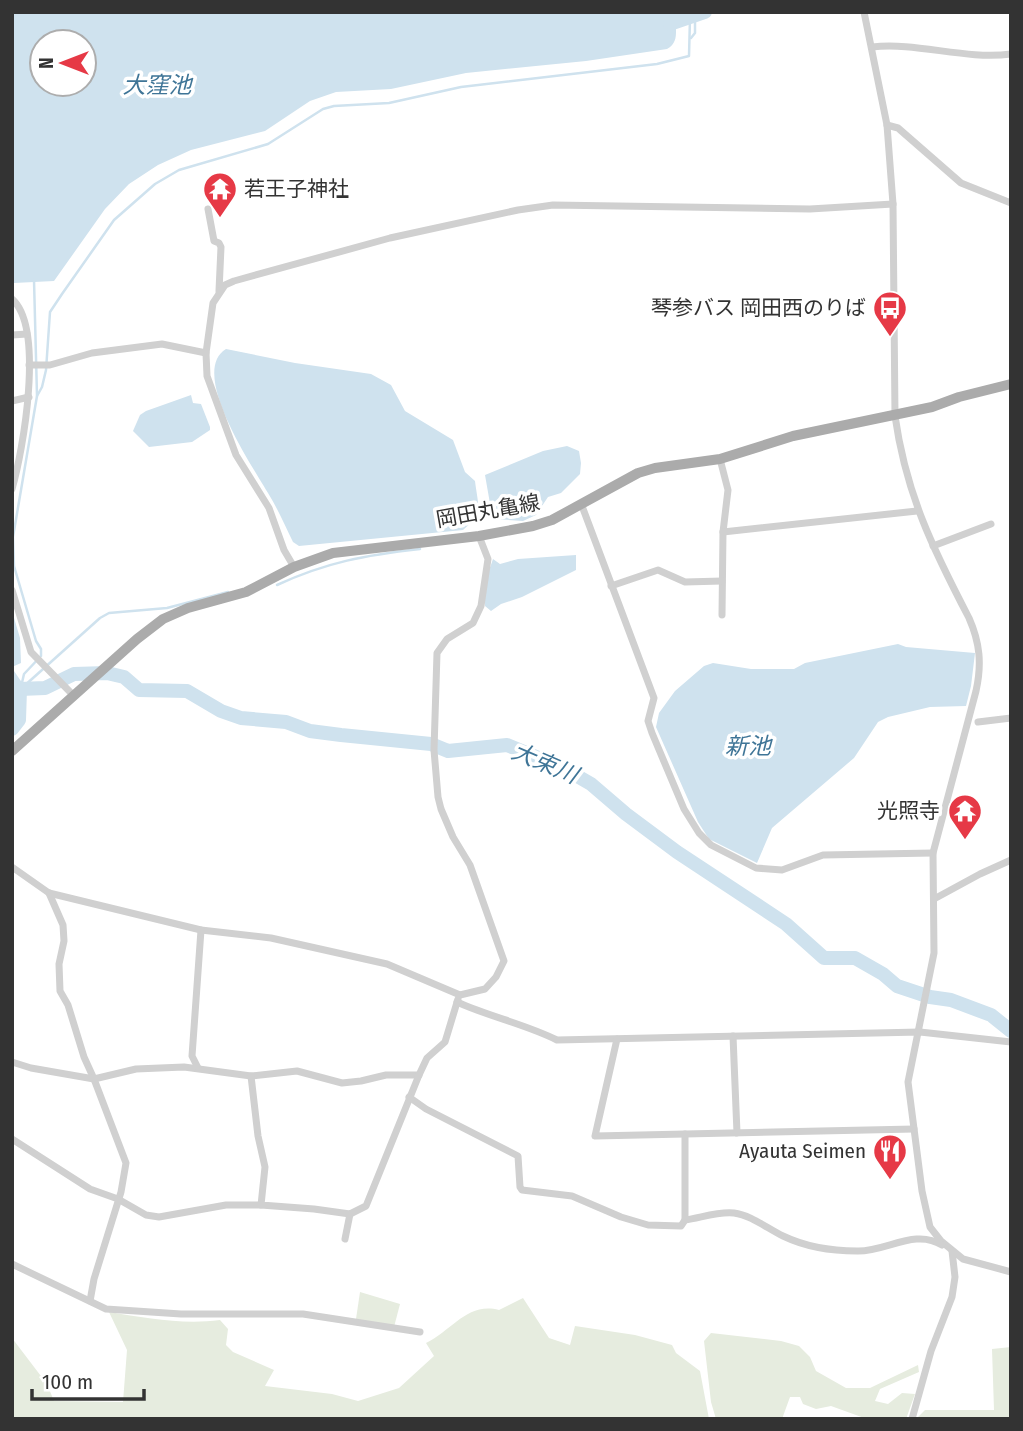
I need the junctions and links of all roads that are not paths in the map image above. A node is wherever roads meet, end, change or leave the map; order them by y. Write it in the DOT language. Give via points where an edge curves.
graph roads {
  1 [pos="864,12"];
  2 [pos="872,47"];
  3 [pos="1011,54"];
  4 [pos="887,125"];
  5 [pos="1011,203"];
  6 [pos="893,205"];
  7 [pos="208,209"];
  8 [pos="219,292"];
  9 [pos="12,299"];
  10 [pos="27,334"];
  11 [pos="12,335"];
  12 [pos="206,353"];
  13 [pos="30,365"];
  14 [pos="1011,384"];
  15 [pos="29,397"];
  16 [pos="12,401"];
  17 [pos="895,416"];
  18 [pos="720,459"];
  19 [pos="14,475"];
  20 [pos="12,489"];
  21 [pos="582,506"];
  22 [pos="917,511"];
  23 [pos="991,524"];
  24 [pos="723,532"];
  25 [pos="479,536"];
  26 [pos="933,546"];
  27 [pos="295,567"];
  28 [pos="722,580"];
  29 [pos="611,586"];
  30 [pos="12,590"];
  31 [pos="722,615"];
  32 [pos="73,695"];
  33 [pos="1011,718"];
  34 [pos="978,722"];
  35 [pos="12,751"];
  36 [pos="933,853"];
  37 [pos="1011,860"];
  38 [pos="12,867"];
  39 [pos="49,893"];
  40 [pos="934,899"];
  41 [pos="201,930"];
  42 [pos="459,998"];
  43 [pos="920,1032"];
  44 [pos="733,1036"];
  45 [pos="617,1039"];
  46 [pos="1011,1042"];
  47 [pos="12,1062"];
  48 [pos="198,1068"];
  49 [pos="419,1074"];
  50 [pos="251,1076"];
  51 [pos="94,1079"];
  52 [pos="409,1097"];
  53 [pos="914,1129"];
  54 [pos="737,1133"];
  55 [pos="685,1134"];
  56 [pos="12,1139"];
  57 [pos="118,1199"];
  58 [pos="261,1205"];
  59 [pos="350,1214"];
  60 [pos="685,1220"];
  61 [pos="345,1239"];
  62 [pos="951,1251"];
  63 [pos="12,1264"];
  64 [pos="1011,1272"];
  65 [pos="90,1301"];
  66 [pos="420,1332"];
  67 [pos="912,1419"];
  1 -- 2 [label="street"];
  2 -- 3 [label="street" via="979,56"];
  2 -- 4 [label="street"];
  4 -- 5 [label="street" via="898,128 961,183"];
  4 -- 6 [label="street"];
  6 -- 8 [label="street" via="810,209 553,205 390,238 234,281"];
  6 -- 17 [label="street"];
  7 -- 8 [label="street" via="214,241 221,247"];
  8 -- 12 [label="street" via="213,303"];
  9 -- 10 [label="street"];
  10 -- 11 [label="street"];
  10 -- 13 [label="street"];
  12 -- 13 [label="street" via="162,344"];
  12 -- 27 [label="street" via="207,376 236,455 269,508"];
  13 -- 15 [label="street"];
  14 -- 17 [label="main road, 岡田丸亀線"];
  15 -- 16 [label="street"];
  15 -- 19 [label="street"];
  17 -- 18 [label="main road, 岡田丸亀線" via="793,436"];
  17 -- 22 [label="street"];
  18 -- 21 [label="main road, 岡田丸亀線" via="638,473"];
  18 -- 24 [label="street" via="728,490"];
  19 -- 20 [label="street"];
  21 -- 25 [label="main road, 岡田丸亀線" via="533,526"];
  21 -- 29 [label="street"];
  22 -- 24 [label="street"];
  22 -- 26 [label="street"];
  23 -- 26 [label="street"];
  24 -- 28 [label="street"];
  25 -- 27 [label="main road, 岡田丸亀線" via="334,553"];
  25 -- 42 [label="street" via="488,559 481,606 473,623 447,639 437,653 434,747 441,809 470,864 504,961 485,989"];
  26 -- 36 [label="street" via="976,635 980,674"];
  27 -- 32 [label="main road, 岡田丸亀線" via="246,592 163,619"];
  28 -- 29 [label="street" via="685,582 658,570"];
  28 -- 31 [label="street"];
  29 -- 36 [label="street" via="654,698 648,721 652,733 684,809 711,845 768,870 791,868 823,855"];
  30 -- 32 [label="street" via="31,652"];
  32 -- 35 [label="main road, 岡田丸亀線"];
  33 -- 34 [label="street"];
  36 -- 40 [label="street"];
  37 -- 40 [label="street"];
  38 -- 39 [label="street"];
  39 -- 41 [label="street"];
  39 -- 51 [label="street" via="63,925 61,991"];
  40 -- 43 [label="street" via="934,953"];
  41 -- 42 [label="street" via="271,938 387,964"];
  41 -- 48 [label="street" via="192,1056"];
  42 -- 45 [label="street" via="481,1013 557,1040"];
  42 -- 49 [label="street" via="445,1042 427,1058"];
  43 -- 44 [label="street"];
  43 -- 46 [label="street"];
  43 -- 53 [label="street" via="908,1082"];
  44 -- 45 [label="street"];
  44 -- 54 [label="street"];
  45 -- 55 [label="street" via="595,1136"];
  47 -- 51 [label="street"];
  48 -- 50 [label="street"];
  48 -- 51 [label="street" via="136,1069"];
  49 -- 50 [label="street" via="342,1083 297,1072"];
  49 -- 52 [label="street"];
  50 -- 58 [label="street" via="265,1167"];
  51 -- 57 [label="street" via="126,1163"];
  52 -- 59 [label="street" via="366,1206"];
  52 -- 60 [label="street" via="518,1156 522,1190 572,1196 648,1225 681,1226"];
  53 -- 54 [label="street"];
  53 -- 62 [label="street" via="930,1227"];
  54 -- 55 [label="street"];
  55 -- 60 [label="street"];
  56 -- 57 [label="street" via="90,1189"];
  57 -- 58 [label="street" via="159,1217 226,1205"];
  57 -- 65 [label="street"];
  58 -- 59 [label="street"];
  59 -- 61 [label="street"];
  60 -- 62 [label="street" via="734,1213 814,1247 859,1251 916,1238 935,1241"];
  62 -- 64 [label="street" via="976,1264"];
  62 -- 67 [label="street" via="952,1297"];
  63 -- 65 [label="street"];
  65 -- 66 [label="street" via="106,1309 131,1311 303,1314"];
}
